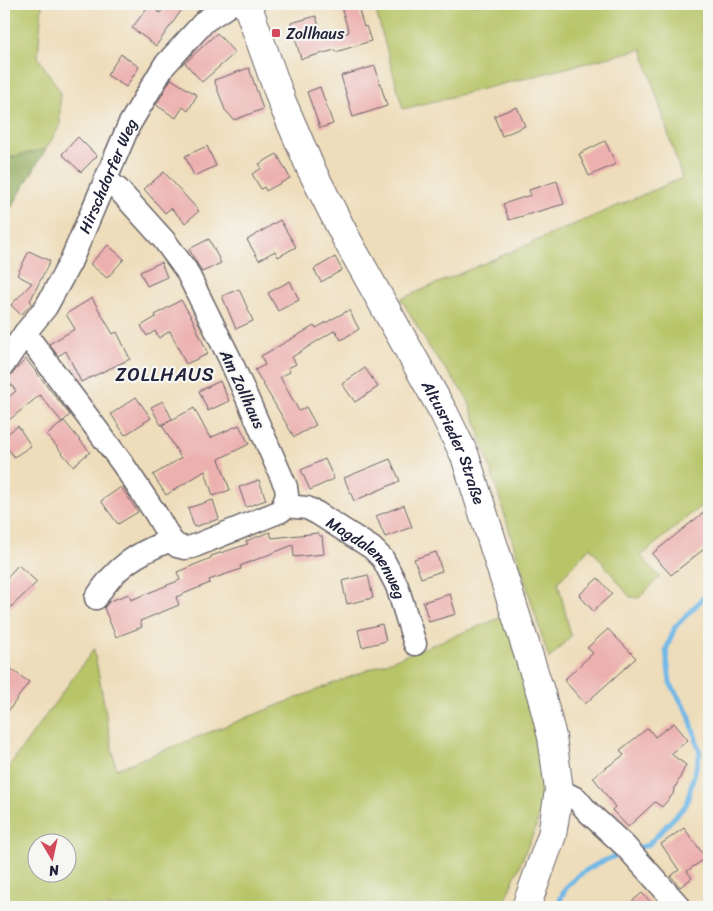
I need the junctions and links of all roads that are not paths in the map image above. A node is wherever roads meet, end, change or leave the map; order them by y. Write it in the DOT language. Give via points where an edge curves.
graph roads {
  1 [pos="231,4"];
  2 [pos="247,4"];
  3 [pos="106,180"];
  4 [pos="25,333"];
  5 [pos="4,364"];
  6 [pos="285,506"];
  7 [pos="171,540"];
  8 [pos="96,598"];
  9 [pos="415,644"];
  10 [pos="559,790"];
  11 [pos="526,907"];
  12 [pos="680,907"];
  1 -- 3 [label="street, Hirschdorfer Weg" via="205,22 164,66 129,125"];
  2 -- 10 [label="main road, Altusrieder Straße" via="282,102 312,169 465,456 541,694 552,737"];
  3 -- 4 [label="street, Hirschdorfer Weg" via="59,285"];
  3 -- 6 [label="street, Am Zollhaus" via="118,188 186,270 272,452 286,487"];
  4 -- 5 [label="street, Hirschdorfer Weg"];
  4 -- 7 [label="street" via="122,462"];
  6 -- 7 [label="street" via="273,516 192,547 177,546"];
  6 -- 9 [label="street, Magdalenenweg" via="306,508 317,513 372,548 397,586"];
  7 -- 8 [label="street" via="148,548 121,566"];
  10 -- 11 [label="main road, Altusrieder Straße" via="552,835"];
  10 -- 12 [label="street" via="577,799"];
}
